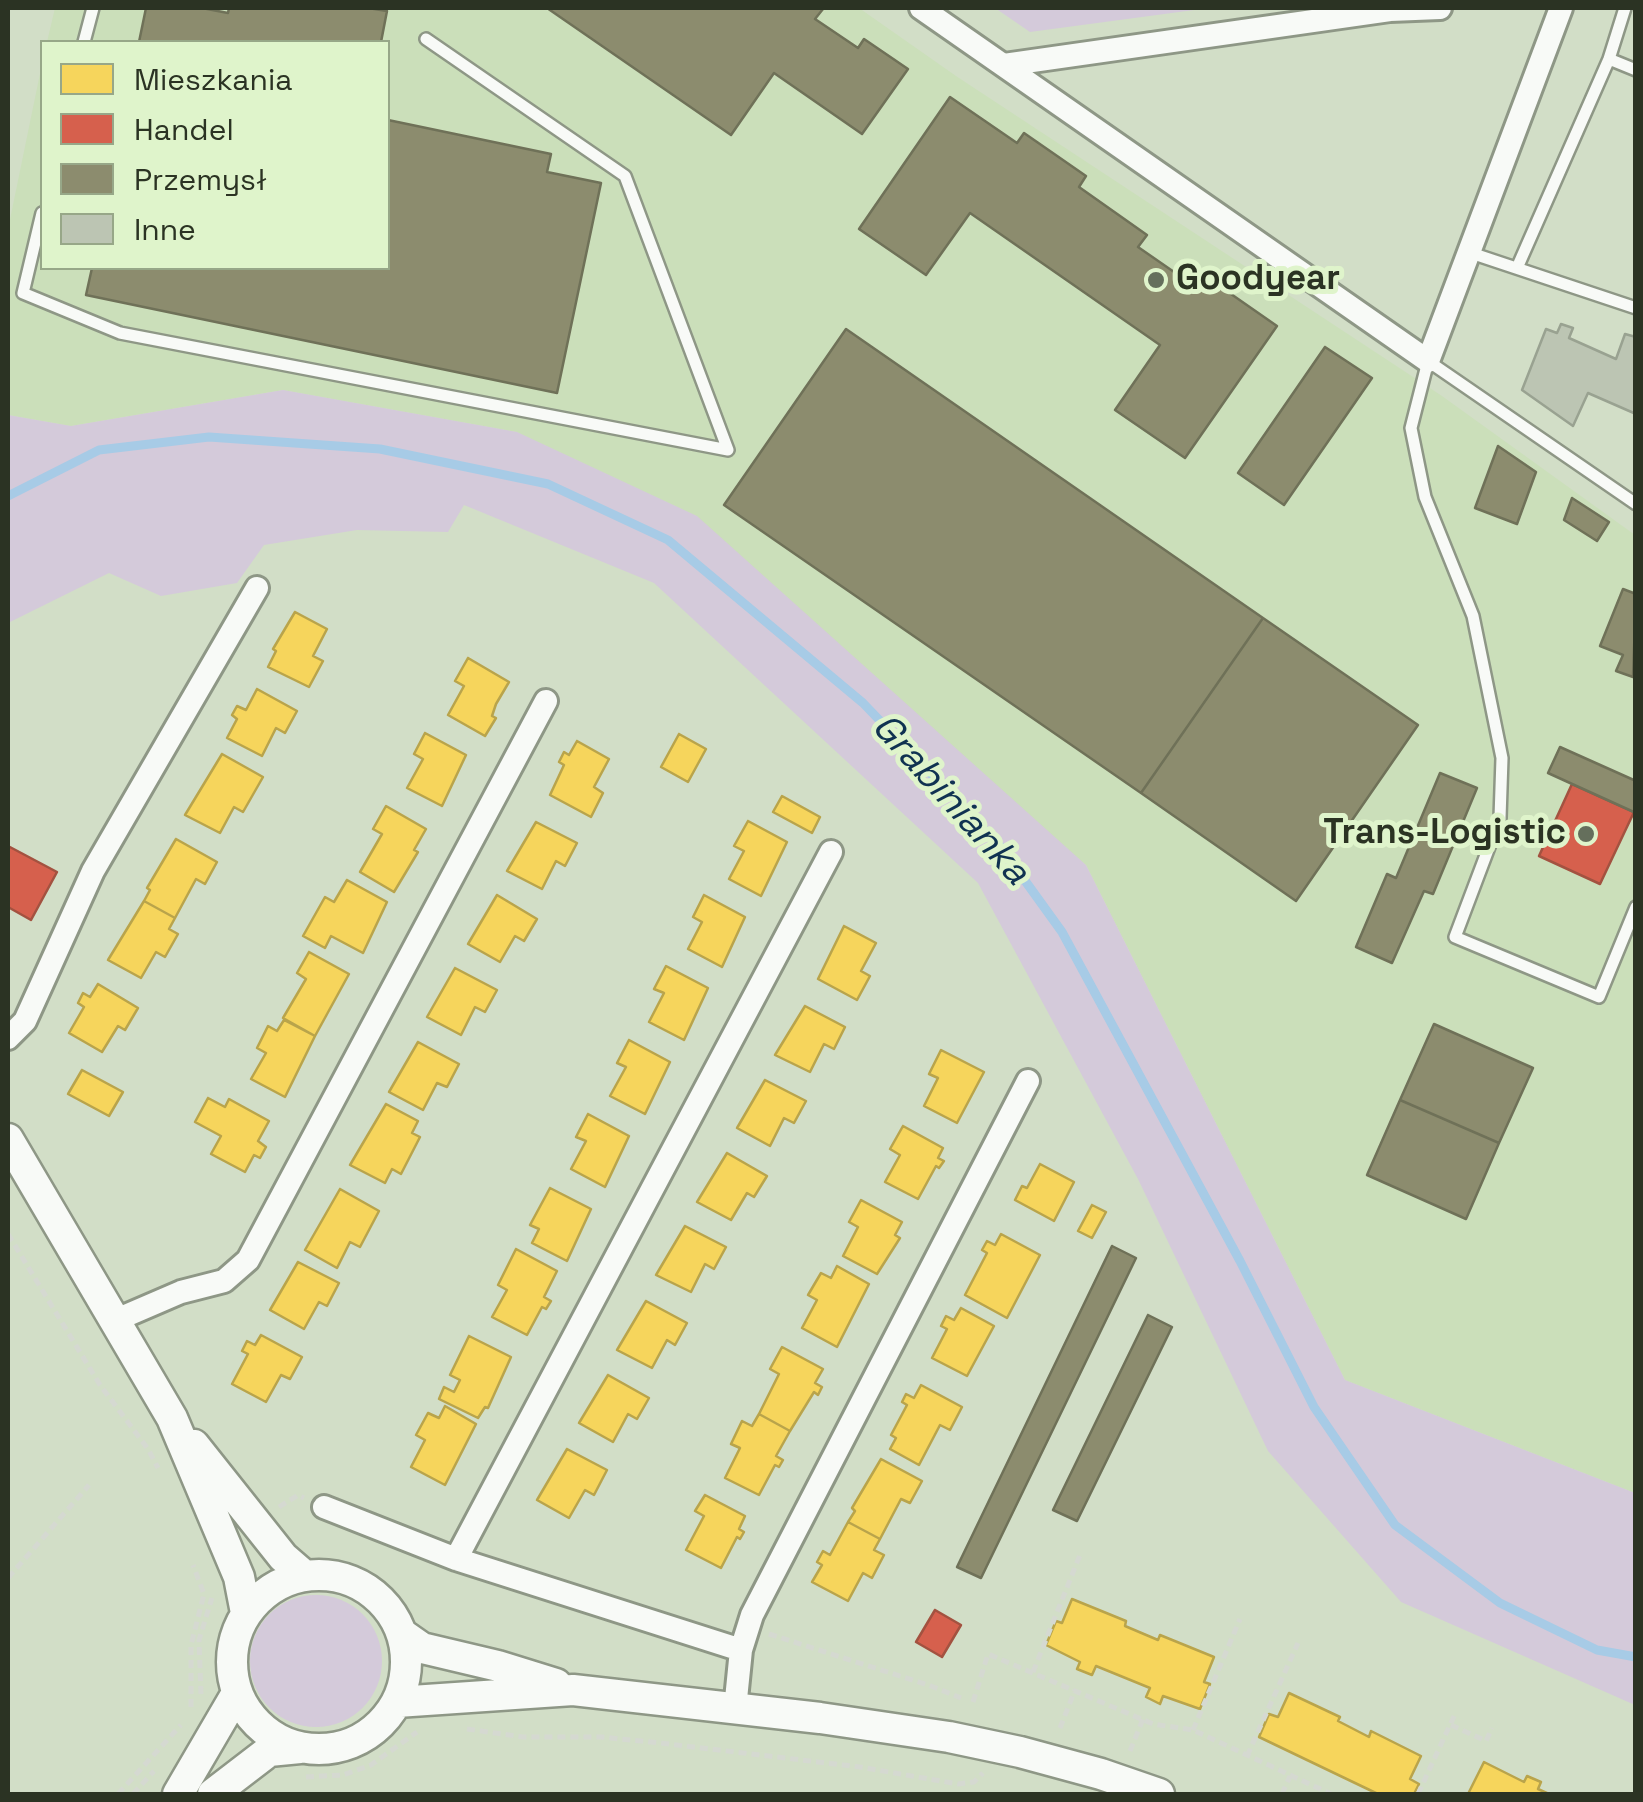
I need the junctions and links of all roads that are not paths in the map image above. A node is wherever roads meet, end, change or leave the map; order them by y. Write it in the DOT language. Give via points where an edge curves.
graph roads {
  1 [pos="93,8"];
  2 [pos="921,8"];
  3 [pos="1440,8"];
  4 [pos="1562,8"];
  5 [pos="1626,8"];
  6 [pos="426,39"];
  7 [pos="85,40"];
  8 [pos="1610,59"];
  9 [pos="1004,65"];
  10 [pos="1636,70"];
  11 [pos="40,221"];
  12 [pos="1471,253"];
  13 [pos="1517,268"];
  14 [pos="1636,308"];
  15 [pos="1428,361"];
  16 [pos="1636,504"];
  17 [pos="257,588"];
  18 [pos="546,701"];
  19 [pos="832,852"];
  20 [pos="1636,907"];
  21 [pos="8,1038"];
  22 [pos="1028,1080"];
  23 [pos="8,1140"];
  24 [pos="116,1320"];
  25 [pos="172,1418"];
  26 [pos="324,1507"];
  27 [pos="456,1559"];
  28 [pos="306,1576"];
  29 [pos="246,1613"];
  30 [pos="402,1634"];
  31 [pos="741,1650"];
  32 [pos="573,1690"];
  33 [pos="236,1693"];
  34 [pos="397,1702"];
  35 [pos="735,1709"];
  36 [pos="295,1762"];
  37 [pos="178,1794"];
  38 [pos="212,1794"];
  39 [pos="1159,1794"];
  1 -- 7 [label="lane"];
  2 -- 9 [label="street"];
  3 -- 9 [label="street"];
  4 -- 12 [label="street"];
  5 -- 8 [label="lane"];
  6 -- 11 [label="lane" via="625,176 728,450 120,333 23,293"];
  8 -- 10 [label="lane"];
  8 -- 13 [label="lane"];
  9 -- 15 [label="street"];
  12 -- 13 [label="lane"];
  12 -- 15 [label="street"];
  13 -- 14 [label="lane"];
  15 -- 16 [label="lane"];
  15 -- 20 [label="lane" via="1410,428 1425,498 1473,616 1502,758 1500,818 1454,937 1599,997"];
  17 -- 21 [label="street" via="93,872 25,1021"];
  18 -- 24 [label="street" via="248,1260 224,1281"];
  19 -- 27 [label="street"];
  22 -- 31 [label="street" via="752,1615"];
  23 -- 24 [label="street"];
  24 -- 25 [label="street"];
  25 -- 28 [label="street" via="283,1557"];
  25 -- 29 [label="street" via="239,1576"];
  26 -- 27 [label="street"];
  27 -- 31 [label="street"];
  28 -- 29 [label="street" via="283,1582"];
  28 -- 30 [label="street" via="336,1576 364,1587"];
  29 -- 33 [label="street" via="234,1638"];
  30 -- 32 [label="street" via="422,1648"];
  30 -- 34 [label="street" via="406,1668"];
  31 -- 35 [label="street"];
  32 -- 34 [label="street"];
  32 -- 35 [label="street"];
  33 -- 36 [label="street"];
  33 -- 37 [label="street"];
  34 -- 36 [label="street" via="356,1741"];
  35 -- 39 [label="street" via="949,1736"];
  36 -- 38 [label="street" via="269,1751"];
}
